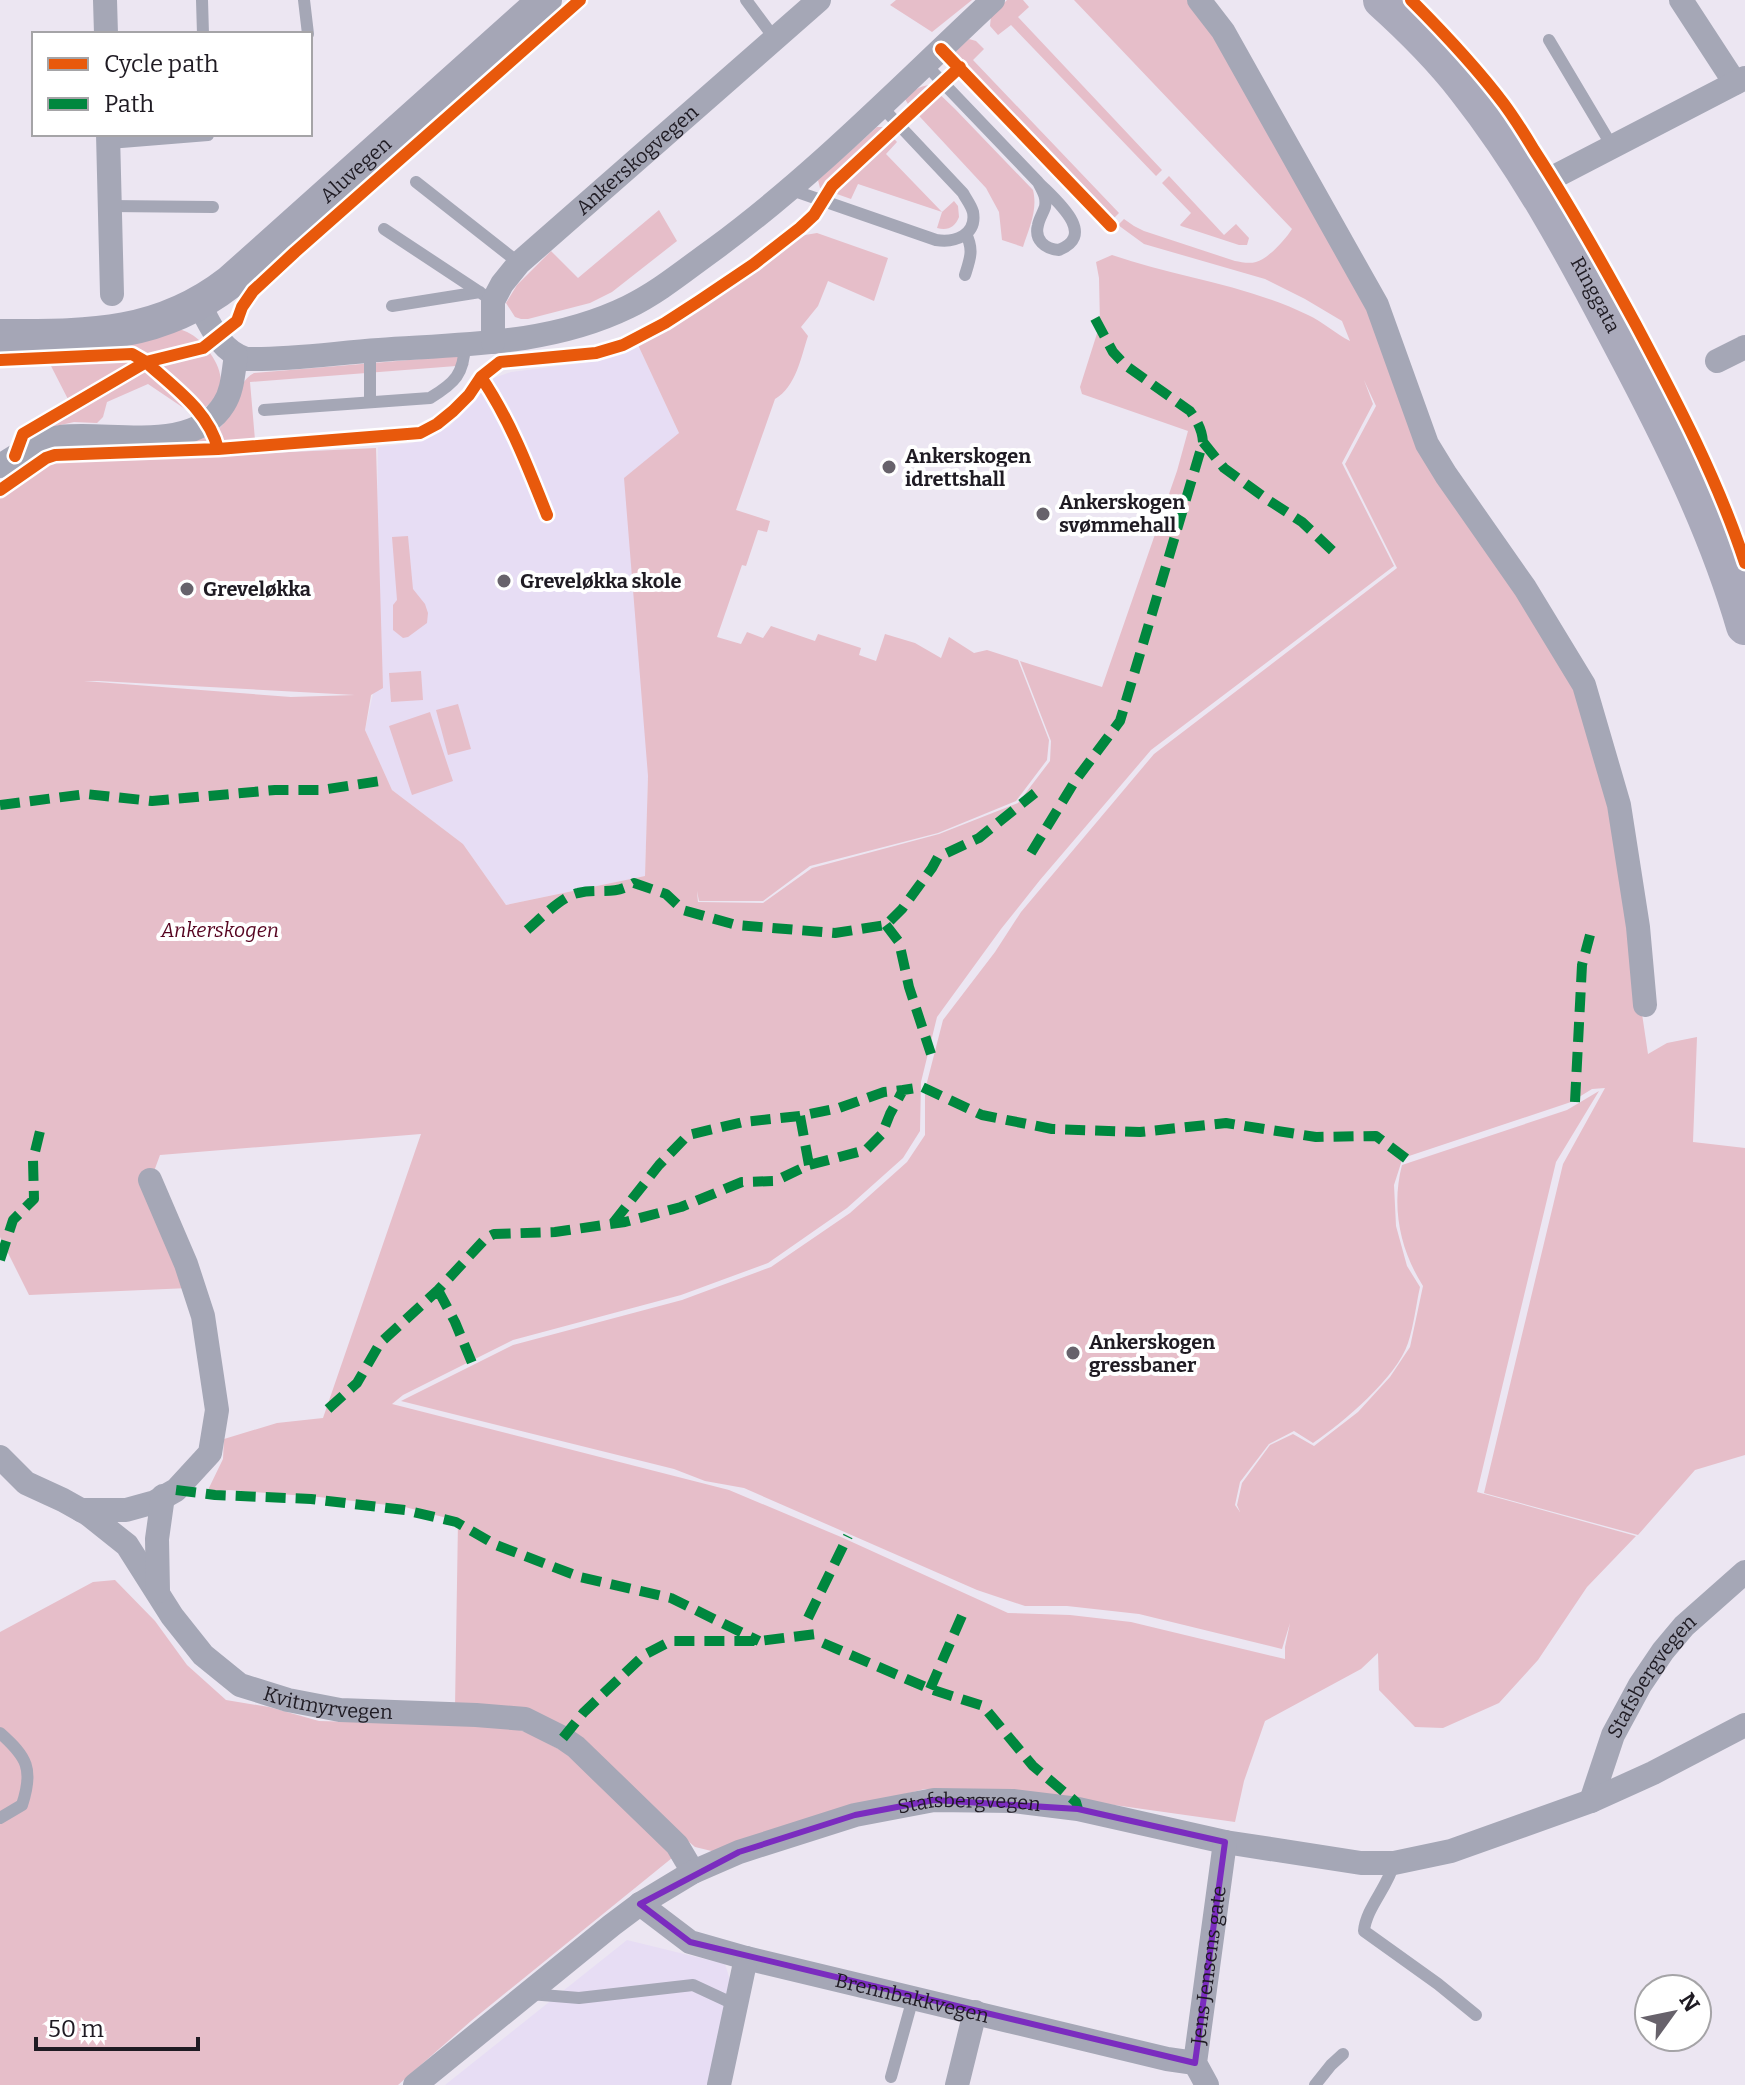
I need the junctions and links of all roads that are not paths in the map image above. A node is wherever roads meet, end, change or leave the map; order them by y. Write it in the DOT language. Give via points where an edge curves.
graph roads {
  1 [pos="105,0"];
  2 [pos="202,0"];
  3 [pos="304,0"];
  4 [pos="545,0"];
  5 [pos="746,0"];
  6 [pos="819,0"];
  7 [pos="993,0"];
  8 [pos="1199,0"];
  9 [pos="1382,0"];
  10 [pos="1681,0"];
  11 [pos="106,32"];
  12 [pos="203,32"];
  13 [pos="308,32"];
  14 [pos="775,39"];
  15 [pos="1549,40"];
  16 [pos="925,64"];
  17 [pos="1740,80"];
  18 [pos="881,106"];
  19 [pos="175,136"];
  20 [pos="108,138"];
  21 [pos="1612,146"];
  22 [pos="1552,178"];
  23 [pos="416,182"];
  24 [pos="1038,182"];
  25 [pos="789,189"];
  26 [pos="110,206"];
  27 [pos="213,207"];
  28 [pos="384,229"];
  29 [pos="966,234"];
  30 [pos="519,263"];
  31 [pos="965,275"];
  32 [pos="112,294"];
  33 [pos="487,297"];
  34 [pos="199,304"];
  35 [pos="392,306"];
  36 [pos="0,336"];
  37 [pos="493,342"];
  38 [pos="465,344"];
  39 [pos="1745,347"];
  40 [pos="370,351"];
  41 [pos="236,356"];
  42 [pos="1717,361"];
  43 [pos="370,402"];
  44 [pos="264,410"];
  45 [pos="0,466"];
  46 [pos="1744,618"];
  47 [pos="1645,1005"];
  48 [pos="150,1180"];
  49 [pos="0,1457"];
  50 [pos="163,1496"];
  51 [pos="81,1510"];
  52 [pos="1745,1572"];
  53 [pos="158,1593"];
  54 [pos="1745,1725"];
  55 [pos="0,1733"];
  56 [pos="1591,1801"];
  57 [pos="0,1818"];
  58 [pos="1225,1842"];
  59 [pos="1394,1863"];
  60 [pos="693,1872"];
  61 [pos="640,1904"];
  62 [pos="746,1958"];
  63 [pos="527,1993"];
  64 [pos="913,1998"];
  65 [pos="736,2005"];
  66 [pos="975,2012"];
  67 [pos="1476,2015"];
  68 [pos="1343,2054"];
  69 [pos="1195,2063"];
  70 [pos="891,2077"];
  71 [pos="415,2085"];
  72 [pos="719,2085"];
  73 [pos="957,2085"];
  74 [pos="1207,2085"];
  75 [pos="1315,2085"];
  1 -- 11 [label="street"];
  2 -- 12 [label="lane"];
  3 -- 13 [label="lane"];
  4 -- 34 [label="main road, Aluvegen"];
  5 -- 14 [label="lane"];
  6 -- 14 [label="street, Ankerskogvegen"];
  7 -- 16 [label="street"];
  8 -- 47 [label="street" via="1223,31 1377,305 1427,444 1584,685 1619,805"];
  9 -- 46 [label="main road, Ringgata" via="1465,86 1545,203 1681,460"];
  10 -- 17 [label="street"];
  14 -- 30 [label="street, Ankerskogvegen"];
  15 -- 21 [label="lane"];
  16 -- 18 [label="street"];
  16 -- 24 [label="lane"];
  17 -- 21 [label="street"];
  18 -- 25 [label="street"];
  18 -- 29 [label="lane" via="963,193 973,210"];
  19 -- 20 [label="lane"];
  20 -- 26 [label="street"];
  21 -- 22 [label="street"];
  23 -- 30 [label="lane"];
  24 -- 24 [label="lane" via="1046,204 1037,233 1045,246 1059,250 1072,242 1075,227"];
  25 -- 29 [label="lane" via="936,240 948,242"];
  25 -- 37 [label="street" via="657,291 627,307 560,332"];
  26 -- 27 [label="lane"];
  26 -- 32 [label="street"];
  28 -- 33 [label="lane"];
  29 -- 31 [label="lane" via="972,253"];
  30 -- 33 [label="street, Ankerskogvegen"];
  33 -- 35 [label="lane"];
  33 -- 37 [label="street"];
  34 -- 36 [label="main road, Aluvegen" via="153,323 106,333"];
  34 -- 41 [label="street" via="225,348"];
  37 -- 38 [label="street"];
  38 -- 40 [label="street"];
  38 -- 43 [label="lane" via="458,378 448,388 430,398"];
  39 -- 42 [label="street"];
  40 -- 41 [label="street"];
  40 -- 43 [label="lane"];
  41 -- 45 [label="street" via="224,404 199,425 163,437 58,437"];
  43 -- 44 [label="lane"];
  48 -- 50 [label="street" via="203,1316 217,1410 210,1453 176,1490"];
  49 -- 51 [label="street, Kvitmyrvegen" via="26,1483"];
  50 -- 51 [label="street" via="126,1510"];
  50 -- 53 [label="street"];
  51 -- 53 [label="street, Kvitmyrvegen" via="127,1545"];
  52 -- 56 [label="street, Stafsbergvegen" via="1684,1626 1640,1685 1613,1735"];
  53 -- 60 [label="street, Kvitmyrvegen" via="203,1655 240,1685 340,1710 525,1719 563,1738 677,1845"];
  54 -- 56 [label="street, Stafsbergvegen"];
  55 -- 57 [label="lane" via="28,1767 28,1788 22,1805"];
  56 -- 59 [label="street, Stafsbergvegen" via="1451,1851"];
  58 -- 59 [label="street, Stafsbergvegen" via="1361,1863"];
  58 -- 60 [label="street, Stafsbergvegen" via="1078,1809 934,1800 827,1823"];
  58 -- 69 [label="street, Jens Jensens gate"];
  59 -- 67 [label="lane" via="1364,1931"];
  60 -- 61 [label="street, Stafsbergvegen"];
  61 -- 62 [label="street, Brennbakkvegen" via="690,1942"];
  61 -- 63 [label="street, Stafsbergvegen"];
  62 -- 64 [label="street, Brennbakkvegen"];
  62 -- 65 [label="street"];
  63 -- 65 [label="lane" via="579,1998 693,1985"];
  63 -- 71 [label="street, Stafsbergvegen"];
  64 -- 66 [label="street, Brennbakkvegen"];
  64 -- 70 [label="lane"];
  65 -- 72 [label="street"];
  66 -- 69 [label="street, Brennbakkvegen"];
  66 -- 73 [label="street"];
  68 -- 75 [label="lane"];
  69 -- 74 [label="street, Jens Jensens gate"];
}
